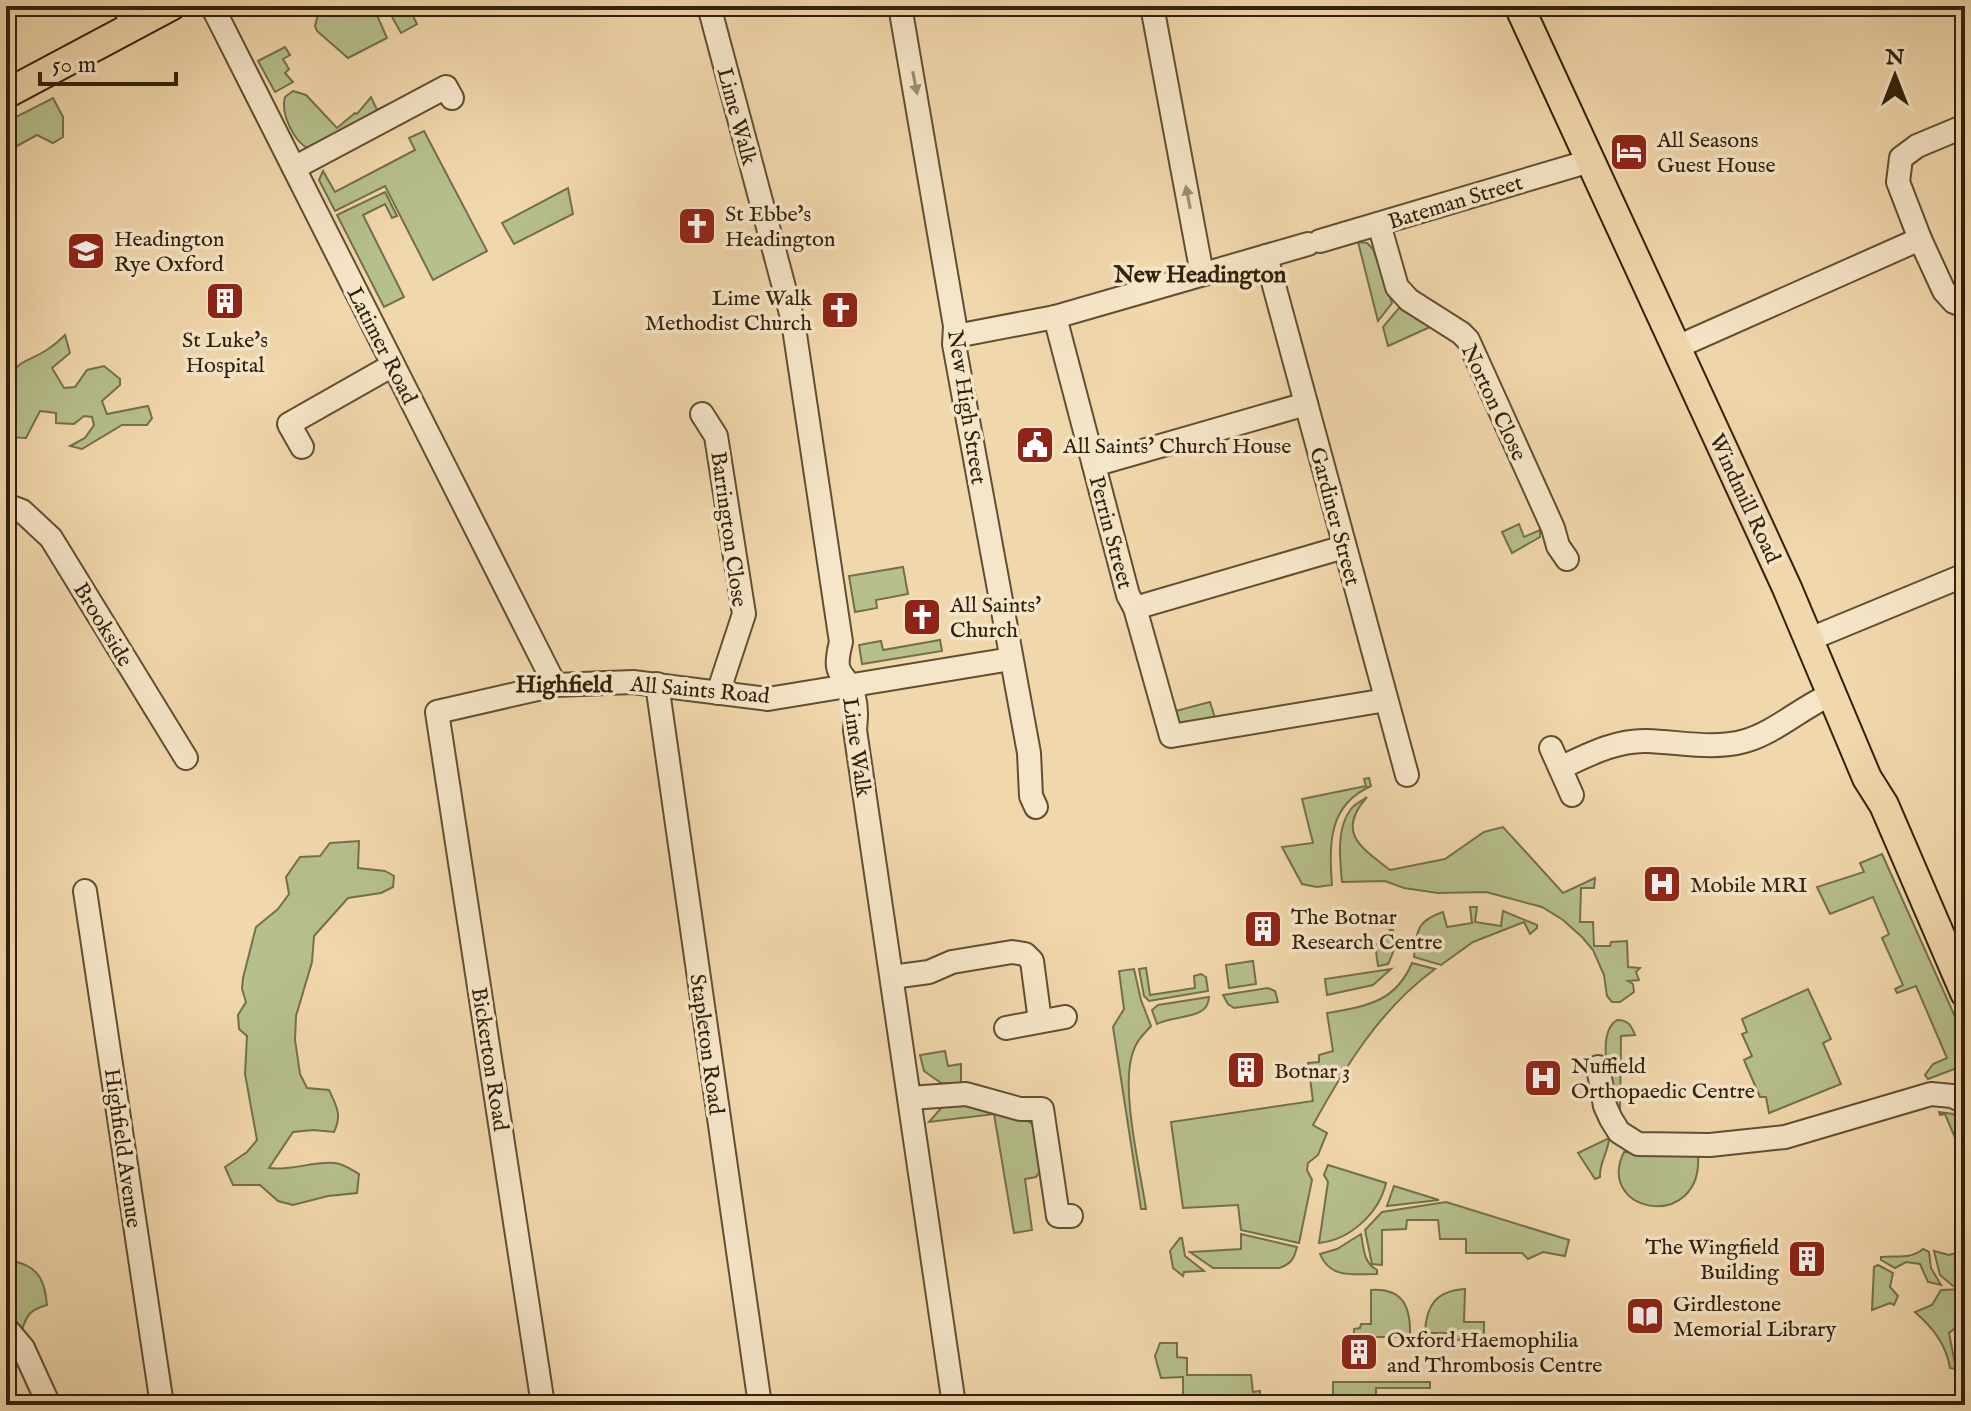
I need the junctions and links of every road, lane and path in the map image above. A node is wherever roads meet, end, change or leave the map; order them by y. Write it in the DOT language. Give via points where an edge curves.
graph roads {
  1 [pos="171,6"];
  2 [pos="212,6"];
  3 [pos="709,6"];
  4 [pos="900,6"];
  5 [pos="1152,6"];
  6 [pos="1519,6"];
  7 [pos="128,16"];
  8 [pos="6,94"];
  9 [pos="452,98"];
  10 [pos="1965,126"];
  11 [pos="1590,161"];
  12 [pos="294,168"];
  13 [pos="1379,224"];
  14 [pos="1920,239"];
  15 [pos="1266,256"];
  16 [pos="1202,274"];
  17 [pos="1965,306"];
  18 [pos="1055,317"];
  19 [pos="956,336"];
  20 [pos="1677,347"];
  21 [pos="393,365"];
  22 [pos="1306,404"];
  23 [pos="702,414"];
  24 [pos="302,447"];
  25 [pos="1094,465"];
  26 [pos="6,505"];
  27 [pos="1344,547"];
  28 [pos="1567,559"];
  29 [pos="1965,575"];
  30 [pos="1135,608"];
  31 [pos="1810,639"];
  32 [pos="1011,659"];
  33 [pos="657,684"];
  34 [pos="555,685"];
  35 [pos="848,685"];
  36 [pos="718,693"];
  37 [pos="1832,694"];
  38 [pos="1386,700"];
  39 [pos="437,712"];
  40 [pos="186,758"];
  41 [pos="1407,775"];
  42 [pos="1572,795"];
  43 [pos="1036,807"];
  44 [pos="85,891"];
  45 [pos="1959,961"];
  46 [pos="892,977"];
  47 [pos="1965,993"];
  48 [pos="1065,1017"];
  49 [pos="1040,1021"];
  50 [pos="1006,1028"];
  51 [pos="1598,1067"];
  52 [pos="910,1098"];
  53 [pos="1965,1102"];
  54 [pos="1071,1216"];
  55 [pos="6,1328"];
  56 [pos="49,1405"];
  57 [pos="162,1405"];
  58 [pos="543,1405"];
  59 [pos="760,1405"];
  60 [pos="954,1405"];
  1 -- 7 [label="main road"];
  2 -- 12 [label="street, Latimer Road"];
  3 -- 35 [label="street, Lime Walk" via="793,321 841,642 836,660"];
  4 -- 19 [label="street, New High Street, one-way"];
  16 -- 5 [label="street, one-way"];
  6 -- 11 [label="main road, Windmill Road"];
  7 -- 8 [label="main road"];
  9 -- 12 [label="street" via="446,87"];
  10 -- 14 [label="street" via="1901,158 1898,182"];
  11 -- 13 [label="street, Bateman Street"];
  11 -- 20 [label="main road, Windmill Road"];
  12 -- 21 [label="street, Latimer Road"];
  13 -- 15 [label="street, Bateman Street"];
  13 -- 28 [label="street, Norton Close" via="1397,287 1468,340"];
  14 -- 17 [label="street" via="1944,291"];
  14 -- 20 [label="street"];
  15 -- 16 [label="street, Bateman Street"];
  15 -- 22 [label="street, Gardiner Street"];
  16 -- 18 [label="street, Bateman Street"];
  18 -- 19 [label="street, Bateman Street"];
  18 -- 25 [label="street, Perrin Street"];
  19 -- 32 [label="street, New High Street"];
  20 -- 31 [label="main road, Windmill Road"];
  21 -- 24 [label="street" via="289,424"];
  21 -- 34 [label="street, Latimer Road"];
  22 -- 25 [label="street"];
  22 -- 27 [label="street, Gardiner Street"];
  23 -- 36 [label="street, Barrington Close" via="716,436 744,614"];
  25 -- 30 [label="street, Perrin Street"];
  26 -- 40 [label="street, Brookside" via="22,511 51,538"];
  27 -- 30 [label="street"];
  27 -- 38 [label="street, Gardiner Street"];
  29 -- 31 [label="street"];
  30 -- 38 [label="street, Perrin Street" via="1171,736"];
  31 -- 37 [label="main road, Windmill Road"];
  32 -- 35 [label="street, All Saints Road"];
  32 -- 43 [label="street, New High Street"];
  33 -- 34 [label="street, All Saints Road"];
  33 -- 36 [label="street, All Saints Road"];
  33 -- 59 [label="street, Stapleton Road"];
  34 -- 39 [label="street, All Saints Road"];
  35 -- 36 [label="street, All Saints Road" via="768,699"];
  35 -- 46 [label="street, Lime Walk" via="854,694"];
  37 -- 42 [label="street" via="1745,741 1695,746 1630,742 1556,758"];
  37 -- 45 [label="main road, Windmill Road" via="1867,778"];
  38 -- 41 [label="street, Gardiner Street"];
  39 -- 58 [label="street, Bickerton Road"];
  44 -- 57 [label="street, Highfield Avenue"];
  45 -- 47 [label="main road, Windmill Road"];
  46 -- 49 [label="street" via="929,972 952,962 1025,954 1032,961"];
  46 -- 52 [label="street, Lime Walk"];
  48 -- 49 [label="street"];
  49 -- 50 [label="street"];
  51 -- 53 [label="street" via="1611,1119 1619,1132 1638,1144 1710,1145 1785,1137 1931,1094"];
  52 -- 54 [label="street" via="966,1094 1020,1109 1042,1109 1058,1216"];
  52 -- 60 [label="street, Lime Walk"];
  55 -- 56 [label="street" via="23,1348"];
}
